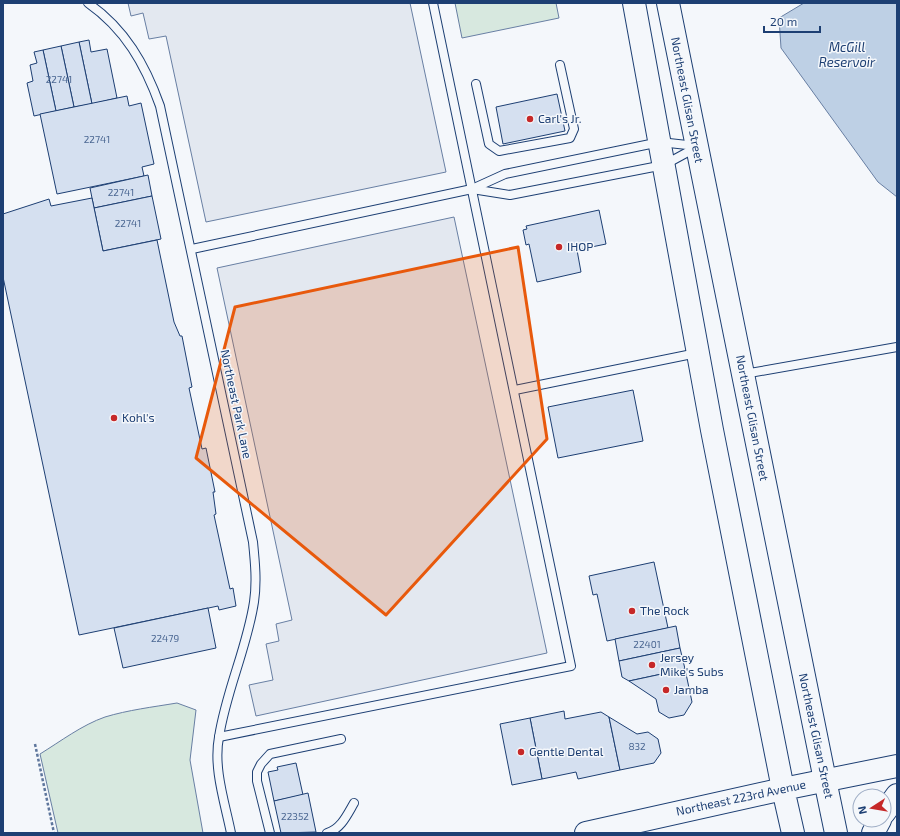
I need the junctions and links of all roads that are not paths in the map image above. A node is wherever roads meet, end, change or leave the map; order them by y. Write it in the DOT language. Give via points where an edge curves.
graph roads {
  1 [pos="88,3"];
  2 [pos="433,3"];
  3 [pos="634,3"];
  4 [pos="668,3"];
  5 [pos="560,65"];
  6 [pos="476,84"];
  7 [pos="660,142"];
  8 [pos="697,146"];
  9 [pos="664,165"];
  10 [pos="472,189"];
  11 [pos="192,249"];
  12 [pos="897,347"];
  13 [pos="698,352"];
  14 [pos="743,374"];
  15 [pos="514,390"];
  16 [pos="219,737"];
  17 [pos="341,739"];
  18 [pos="897,766"];
  19 [pos="825,780"];
  20 [pos="783,789"];
  21 [pos="354,803"];
  22 [pos="231,833"];
  23 [pos="270,833"];
  24 [pos="327,833"];
  25 [pos="586,833"];
  26 [pos="792,833"];
  27 [pos="836,833"];
  1 -- 11 [label="lane, Northeast Park Lane" via="115,26 145,68 153,86 162,112"];
  2 -- 10 [label="lane"];
  3 -- 7 [label="main road"];
  4 -- 8 [label="main road, Northeast Glisan Street"];
  5 -- 6 [label="lane" via="574,129 570,138 499,151 494,149 489,144"];
  7 -- 8 [label="lane"];
  7 -- 9 [label="main road"];
  7 -- 10 [label="lane" via="505,174"];
  8 -- 9 [label="lane"];
  8 -- 14 [label="main road, Northeast Glisan Street"];
  9 -- 10 [label="lane" via="510,195"];
  9 -- 13 [label="main road"];
  10 -- 11 [label="lane"];
  10 -- 15 [label="lane"];
  11 -- 16 [label="lane, Northeast Park Lane" via="255,564 254,601 250,624"];
  12 -- 14 [label="lane"];
  13 -- 15 [label="lane"];
  13 -- 20 [label="main road"];
  14 -- 19 [label="main road, Northeast Glisan Street"];
  15 -- 16 [label="lane" via="571,666"];
  16 -- 22 [label="lane, Northeast Park Lane" via="219,771"];
  17 -- 23 [label="lane" via="270,754 261,764 257,772 257,781"];
  18 -- 19 [label="main road, Northeast 223rd Avenue"];
  19 -- 20 [label="main road, Northeast 223rd Avenue"];
  19 -- 27 [label="main road, Northeast Glisan Street"];
  20 -- 25 [label="main road, Northeast 223rd Avenue"];
  20 -- 26 [label="main road"];
  21 -- 24 [label="lane" via="344,822"];
}
